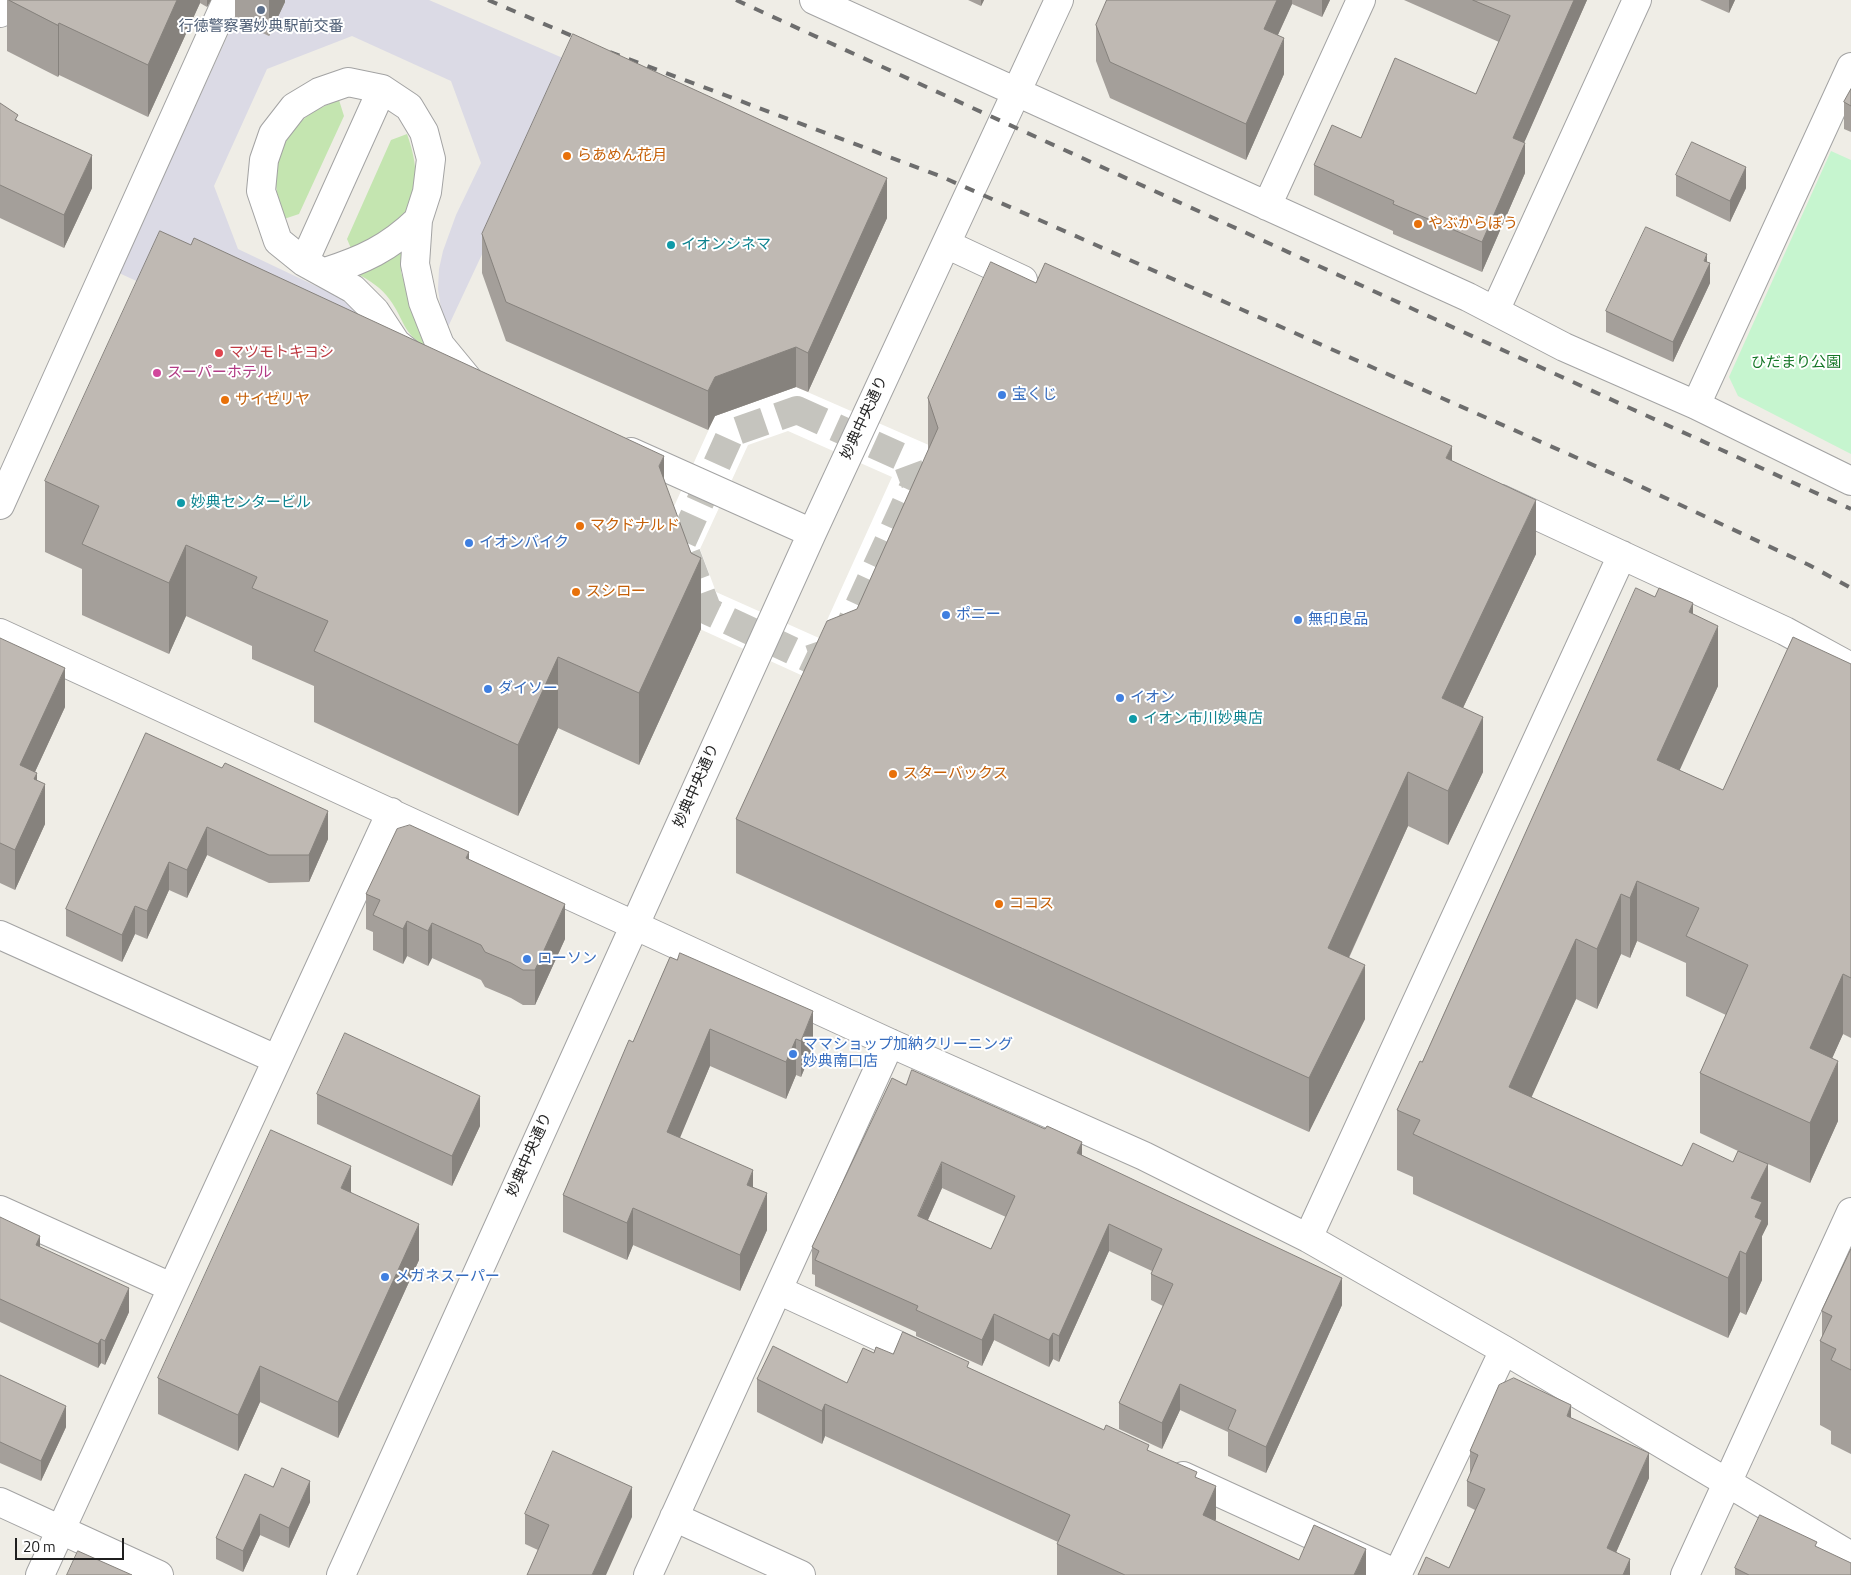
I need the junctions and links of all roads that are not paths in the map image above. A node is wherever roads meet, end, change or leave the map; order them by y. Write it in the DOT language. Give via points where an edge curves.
graph roads {
  1 [pos="7,0"];
  2 [pos="228,0"];
  3 [pos="814,0"];
  4 [pos="1059,0"];
  5 [pos="1361,0"];
  6 [pos="1637,0"];
  7 [pos="0,13"];
  8 [pos="1851,67"];
  9 [pos="382,89"];
  10 [pos="1016,93"];
  11 [pos="1267,206"];
  12 [pos="418,220"];
  13 [pos="946,244"];
  14 [pos="315,267"];
  15 [pos="1044,289"];
  16 [pos="1495,311"];
  17 [pos="468,379"];
  18 [pos="495,391"];
  19 [pos="1696,405"];
  20 [pos="612,444"];
  21 [pos="1851,482"];
  22 [pos="1477,488"];
  23 [pos="0,505"];
  24 [pos="812,533"];
  25 [pos="1622,555"];
  26 [pos="0,633"];
  27 [pos="1851,667"];
  28 [pos="392,812"];
  29 [pos="634,925"];
  30 [pos="0,936"];
  31 [pos="890,1043"];
  32 [pos="276,1059"];
  33 [pos="0,1210"];
  34 [pos="1851,1212"];
  35 [pos="1308,1238"];
  36 [pos="172,1288"];
  37 [pos="778,1290"];
  38 [pos="1504,1350"];
  39 [pos="949,1368"];
  40 [pos="1164,1467"];
  41 [pos="1727,1483"];
  42 [pos="0,1502"];
  43 [pos="674,1517"];
  44 [pos="61,1530"];
  45 [pos="1851,1556"];
  46 [pos="40,1575"];
  47 [pos="159,1575"];
  48 [pos="341,1575"];
  49 [pos="648,1575"];
  50 [pos="801,1575"];
  51 [pos="1397,1575"];
  52 [pos="1685,1575"];
  1 -- 7 [label="street"];
  2 -- 23 [label="street"];
  3 -- 10 [label="street"];
  4 -- 10 [label="street, 妙典中央通り"];
  5 -- 11 [label="street"];
  6 -- 16 [label="street"];
  8 -- 19 [label="street"];
  9 -- 12 [label="street" via="409,106 424,132 431,159 427,192"];
  9 -- 14 [label="street"];
  9 -- 14 [label="street" via="348,82 319,92 294,107 273,134 264,160 261,191 278,241"];
  10 -- 11 [label="street"];
  10 -- 13 [label="street, 妙典中央通り"];
  11 -- 16 [label="street"];
  12 -- 14 [label="street" via="377,252 352,264"];
  12 -- 17 [label="street" via="415,264 422,302 440,345"];
  13 -- 15 [label="street"];
  13 -- 24 [label="street, 妙典中央通り"];
  14 -- 17 [label="street" via="353,288 375,311 396,343 417,359"];
  16 -- 19 [label="street" via="1564,347"];
  17 -- 18 [label="street"];
  19 -- 21 [label="street"];
  20 -- 24 [label="street"];
  22 -- 25 [label="street"];
  24 -- 29 [label="street, 妙典中央通り"];
  25 -- 27 [label="street" via="1785,631"];
  25 -- 35 [label="street"];
  26 -- 28 [label="street"];
  28 -- 29 [label="street"];
  28 -- 32 [label="street"];
  29 -- 31 [label="street"];
  29 -- 48 [label="street, 妙典中央通り"];
  30 -- 32 [label="street"];
  31 -- 35 [label="street" via="1144,1156"];
  31 -- 37 [label="street"];
  32 -- 36 [label="street"];
  33 -- 36 [label="street"];
  34 -- 41 [label="street"];
  35 -- 38 [label="street"];
  36 -- 44 [label="street"];
  37 -- 39 [label="street"];
  37 -- 43 [label="street"];
  38 -- 41 [label="street"];
  38 -- 51 [label="street"];
  40 -- 51 [label="street"];
  41 -- 45 [label="street"];
  41 -- 52 [label="street"];
  42 -- 44 [label="street"];
  43 -- 49 [label="street"];
  43 -- 50 [label="street"];
  44 -- 46 [label="street"];
  44 -- 47 [label="street"];
}
